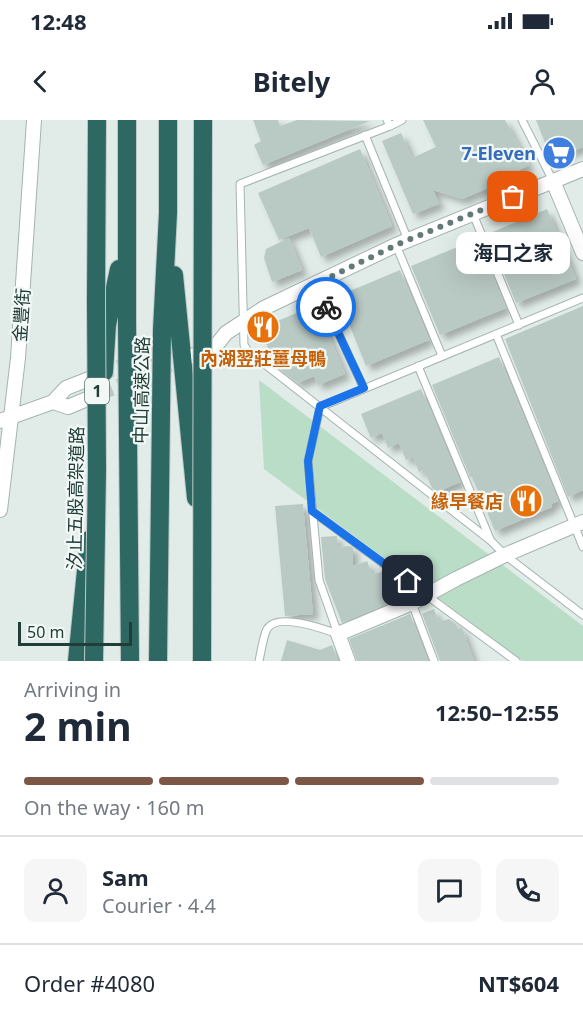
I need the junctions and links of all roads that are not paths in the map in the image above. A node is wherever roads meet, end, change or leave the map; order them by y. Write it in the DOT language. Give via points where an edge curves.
graph roads {
  1 [pos="34,120"];
  2 [pos="97,120"];
  3 [pos="127,120"];
  4 [pos="168,120"];
  5 [pos="203,120"];
  6 [pos="402,120"];
  7 [pos="522,120"];
  8 [pos="389,123"];
  9 [pos="365,135"];
  10 [pos="583,169"];
  11 [pos="553,181"];
  12 [pos="168,213"];
  13 [pos="473,214"];
  14 [pos="126,238"];
  15 [pos="402,243"];
  16 [pos="583,253"];
  17 [pos="316,284"];
  18 [pos="583,298"];
  19 [pos="243,322"];
  20 [pos="519,325"];
  21 [pos="226,333"];
  22 [pos="496,334"];
  23 [pos="187,340"];
  24 [pos="442,356"];
  25 [pos="187,358"];
  26 [pos="418,366"];
  27 [pos="99,375"];
  28 [pos="364,388"];
  29 [pos="99,394"];
  30 [pos="53,402"];
  31 [pos="320,406"];
  32 [pos="5,419"];
  33 [pos="0,510"];
  34 [pos="312,511"];
  35 [pos="579,524"];
  36 [pos="491,542"];
  37 [pos="583,547"];
  38 [pos="505,555"];
  39 [pos="427,595"];
  40 [pos="412,603"];
  41 [pos="583,615"];
  42 [pos="338,634"];
  43 [pos="77,661"];
  44 [pos="94,661"];
  45 [pos="130,661"];
  46 [pos="158,661"];
  47 [pos="202,661"];
  48 [pos="212,661"];
  49 [pos="259,661"];
  50 [pos="348,661"];
  51 [pos="434,661"];
  52 [pos="516,661"];
  1 -- 32 [label="street, 金豐街" via="18,358"];
  2 -- 44 [label="highway, 汐止五股高架道路 / 1, bridge"];
  3 -- 14 [label="highway, 中山高速公路 / 1"];
  4 -- 12 [label="highway, 中山高速公路"];
  5 -- 47 [label="highway, bridge"];
  6 -- 8 [label="lane"];
  7 -- 11 [label="lane"];
  8 -- 9 [label="lane"];
  9 -- 15 [label="lane"];
  9 -- 19 [label="lane" via="240,184"];
  10 -- 11 [label="street"];
  11 -- 13 [label="street"];
  11 -- 16 [label="street"];
  12 -- 46 [label="highway, 中山高速公路" via="162,330"];
  12 -- 48 [label="highway"];
  13 -- 15 [label="street"];
  13 -- 20 [label="lane"];
  14 -- 43 [label="highway" via="107,325"];
  14 -- 45 [label="highway, 中山高速公路 / 1"];
  15 -- 17 [label="street"];
  15 -- 24 [label="lane"];
  17 -- 19 [label="street"];
  17 -- 28 [label="lane"];
  18 -- 20 [label="lane"];
  19 -- 21 [label="street"];
  19 -- 31 [label="lane" via="248,351"];
  20 -- 22 [label="lane"];
  21 -- 23 [label="street" via="211,331"];
  21 -- 25 [label="street" via="215,347"];
  22 -- 24 [label="lane"];
  22 -- 35 [label="lane"];
  24 -- 26 [label="lane"];
  26 -- 28 [label="lane"];
  26 -- 36 [label="lane"];
  27 -- 30 [label="street" via="66,388"];
  28 -- 31 [label="lane"];
  29 -- 30 [label="street" via="68,407"];
  30 -- 32 [label="street"];
  31 -- 34 [label="lane" via="308,461"];
  31 -- 36 [label="lane"];
  32 -- 33 [label="street, 金豐街"];
  34 -- 39 [label="lane"];
  34 -- 42 [label="lane" via="319,580"];
  35 -- 37 [label="lane"];
  35 -- 38 [label="street"];
  36 -- 38 [label="lane"];
  38 -- 39 [label="street"];
  38 -- 41 [label="lane"];
  39 -- 40 [label="street"];
  39 -- 52 [label="lane"];
  40 -- 42 [label="street"];
  40 -- 51 [label="lane"];
  42 -- 49 [label="lane" via="320,627 275,622 268,628"];
  42 -- 50 [label="street"];
}
